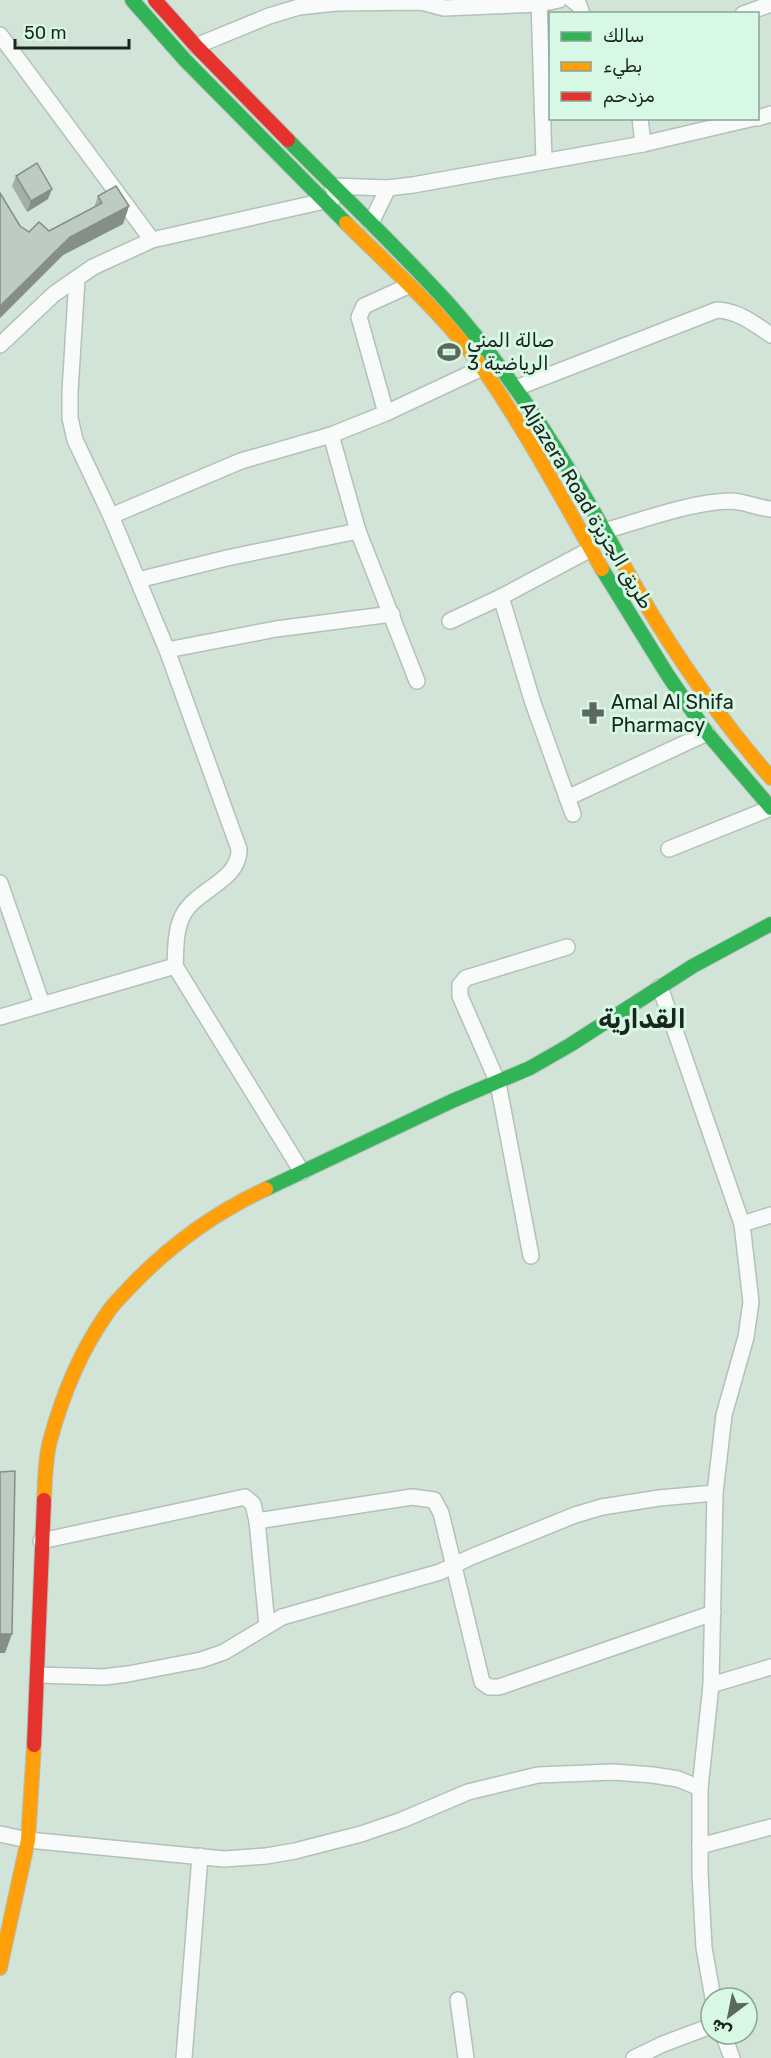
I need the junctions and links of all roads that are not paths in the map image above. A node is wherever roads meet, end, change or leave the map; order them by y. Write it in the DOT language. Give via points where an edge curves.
graph roads {
  1 [pos="132,0"];
  2 [pos="155,0"];
  3 [pos="559,0"];
  4 [pos="572,0"];
  5 [pos="335,1"];
  6 [pos="421,1"];
  7 [pos="539,2"];
  8 [pos="771,4"];
  9 [pos="581,12"];
  10 [pos="749,12"];
  11 [pos="0,35"];
  12 [pos="196,46"];
  13 [pos="640,120"];
  14 [pos="747,120"];
  15 [pos="642,144"];
  16 [pos="544,161"];
  17 [pos="388,188"];
  18 [pos="337,191"];
  19 [pos="326,201"];
  20 [pos="371,223"];
  21 [pos="152,240"];
  22 [pos="77,278"];
  23 [pos="408,286"];
  24 [pos="771,335"];
  25 [pos="0,345"];
  26 [pos="482,368"];
  27 [pos="516,388"];
  28 [pos="386,413"];
  29 [pos="331,435"];
  30 [pos="771,508"];
  31 [pos="111,516"];
  32 [pos="358,531"];
  33 [pos="604,531"];
  34 [pos="591,549"];
  35 [pos="138,580"];
  36 [pos="501,597"];
  37 [pos="392,614"];
  38 [pos="450,621"];
  39 [pos="167,650"];
  40 [pos="417,681"];
  41 [pos="706,733"];
  42 [pos="771,778"];
  43 [pos="567,798"];
  44 [pos="771,808"];
  45 [pos="573,814"];
  46 [pos="669,849"];
  47 [pos="0,883"];
  48 [pos="771,924"];
  49 [pos="567,947"];
  50 [pos="175,966"];
  51 [pos="660,987"];
  52 [pos="42,1004"];
  53 [pos="0,1017"];
  54 [pos="498,1083"];
  55 [pos="302,1172"];
  56 [pos="771,1215"];
  57 [pos="742,1224"];
  58 [pos="531,1256"];
  59 [pos="715,1493"];
  60 [pos="257,1521"];
  61 [pos="41,1541"];
  62 [pos="453,1566"];
  63 [pos="713,1613"];
  64 [pos="267,1625"];
  65 [pos="771,1667"];
  66 [pos="38,1675"];
  67 [pos="711,1685"];
  68 [pos="700,1788"];
  69 [pos="771,1827"];
  70 [pos="0,1834"];
  71 [pos="28,1840"];
  72 [pos="700,1846"];
  73 [pos="200,1857"];
  74 [pos="0,1968"];
  75 [pos="711,1986"];
  76 [pos="458,2000"];
  77 [pos="699,2030"];
  78 [pos="184,2058"];
  79 [pos="466,2058"];
  80 [pos="634,2058"];
  1 -- 19 [label="main road, Aljazera Road طريق الجزيزة" via="185,60"];
  2 -- 12 [label="main road, Aljazera Road طريق الجزيزة"];
  3 -- 7 [label="street"];
  4 -- 9 [label="street"];
  5 -- 6 [label="street"];
  5 -- 12 [label="street" via="269,16"];
  6 -- 7 [label="street" via="444,8"];
  7 -- 16 [label="street"];
  8 -- 10 [label="street"];
  11 -- 21 [label="street"];
  12 -- 18 [label="main road, Aljazera Road طريق الجزيزة"];
  13 -- 15 [label="street"];
  14 -- 15 [label="street"];
  15 -- 16 [label="street"];
  16 -- 17 [label="street"];
  17 -- 18 [label="street"];
  17 -- 20 [label="street"];
  18 -- 19 [label="street"];
  18 -- 20 [label="main road, Aljazera Road طريق الجزيزة"];
  19 -- 21 [label="street"];
  19 -- 23 [label="main road, Aljazera Road طريق الجزيزة"];
  20 -- 27 [label="main road, Aljazera Road طريق الجزيزة" via="447,302"];
  21 -- 22 [label="street"];
  22 -- 25 [label="street" via="54,294"];
  22 -- 31 [label="street" via="70,418 75,440"];
  23 -- 26 [label="main road, Aljazera Road طريق الجزيزة"];
  23 -- 28 [label="street" via="364,306 359,317"];
  24 -- 27 [label="street" via="743,315 717,310"];
  26 -- 28 [label="street"];
  26 -- 34 [label="main road, Aljazera Road طريق الجزيزة"];
  27 -- 33 [label="main road, Aljazera Road طريق الجزيزة" via="564,460"];
  28 -- 29 [label="street"];
  29 -- 31 [label="street" via="241,461"];
  29 -- 32 [label="street"];
  30 -- 33 [label="street" via="720,502"];
  31 -- 35 [label="street"];
  32 -- 35 [label="street"];
  32 -- 37 [label="street"];
  33 -- 42 [label="main road, Aljazera Road طريق الجزيزة" via="699,689"];
  34 -- 36 [label="street"];
  34 -- 41 [label="main road, Aljazera Road طريق الجزيزة"];
  35 -- 39 [label="street"];
  36 -- 38 [label="street"];
  36 -- 43 [label="street"];
  37 -- 39 [label="street" via="276,629"];
  37 -- 40 [label="street"];
  39 -- 50 [label="street" via="240,860 184,913 177,928"];
  41 -- 43 [label="street"];
  41 -- 44 [label="main road, Aljazera Road طريق الجزيزة"];
  43 -- 45 [label="street"];
  44 -- 46 [label="street"];
  47 -- 52 [label="street"];
  48 -- 51 [label="main road"];
  49 -- 54 [label="street" via="466,978 460,985 460,996"];
  50 -- 52 [label="street"];
  50 -- 55 [label="street"];
  51 -- 54 [label="main road" via="570,1045"];
  51 -- 57 [label="street"];
  52 -- 53 [label="street"];
  54 -- 55 [label="main road"];
  54 -- 58 [label="street"];
  55 -- 61 [label="main road" via="261,1191 176,1243 109,1310 75,1370 49,1443"];
  56 -- 57 [label="street"];
  57 -- 59 [label="street" via="751,1302 746,1337 724,1415"];
  59 -- 62 [label="street" via="602,1506"];
  59 -- 63 [label="street"];
  60 -- 61 [label="street" via="253,1504 245,1497"];
  60 -- 62 [label="street" via="412,1497 434,1500 441,1513"];
  60 -- 64 [label="street"];
  61 -- 66 [label="main road"];
  62 -- 63 [label="street" via="482,1682 489,1687"];
  62 -- 64 [label="street" via="282,1617"];
  63 -- 67 [label="street"];
  64 -- 66 [label="street" via="224,1652 201,1660 104,1677"];
  65 -- 67 [label="street"];
  66 -- 71 [label="main road"];
  67 -- 68 [label="street"];
  68 -- 72 [label="street"];
  68 -- 73 [label="street" via="653,1775 538,1775 468,1792 361,1834 295,1851 266,1856"];
  69 -- 72 [label="street"];
  70 -- 71 [label="street"];
  71 -- 73 [label="street"];
  71 -- 74 [label="main road"];
  72 -- 75 [label="street" via="704,1948"];
  73 -- 78 [label="street"];
  76 -- 79 [label="street"];
  77 -- 80 [label="street"];
}
